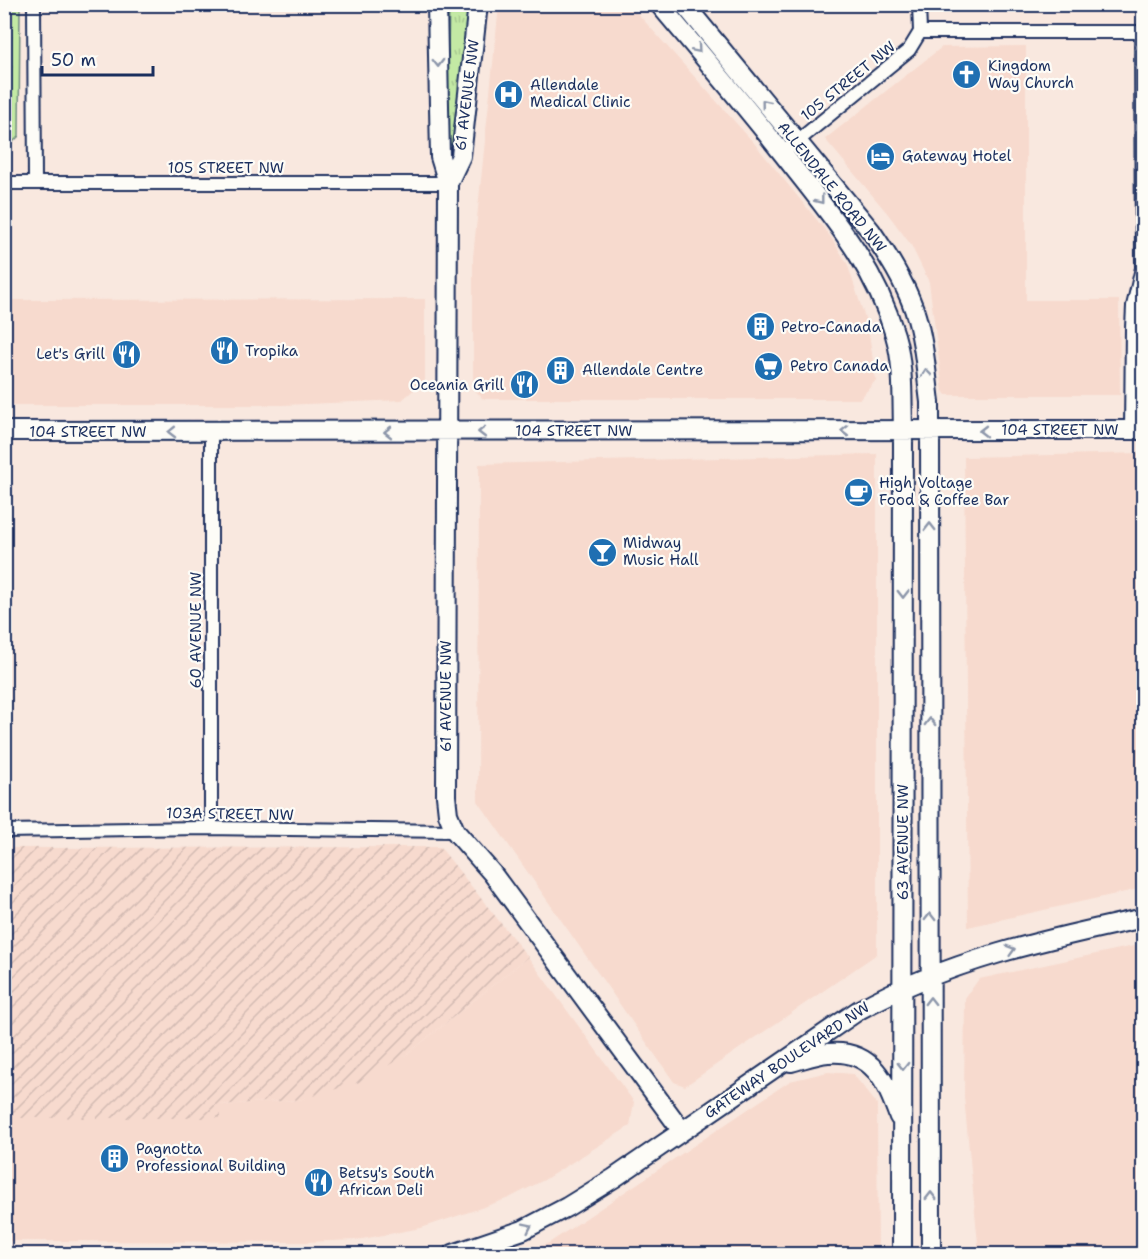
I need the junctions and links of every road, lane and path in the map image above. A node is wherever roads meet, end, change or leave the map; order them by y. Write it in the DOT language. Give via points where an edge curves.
graph roads {
  1 [pos="34,4"];
  2 [pos="437,4"];
  3 [pos="478,4"];
  4 [pos="659,4"];
  5 [pos="920,4"];
  6 [pos="684,5"];
  7 [pos="920,32"];
  8 [pos="1142,32"];
  9 [pos="790,148"];
  10 [pos="4,183"];
  11 [pos="35,183"];
  12 [pos="448,183"];
  13 [pos="903,430"];
  14 [pos="1137,430"];
  15 [pos="930,431"];
  16 [pos="4,432"];
  17 [pos="211,432"];
  18 [pos="447,432"];
  19 [pos="211,828"];
  20 [pos="4,831"];
  21 [pos="455,831"];
  22 [pos="1143,918"];
  23 [pos="930,976"];
  24 [pos="903,987"];
  25 [pos="778,1065"];
  26 [pos="902,1125"];
  27 [pos="682,1131"];
  28 [pos="453,1254"];
  29 [pos="902,1254"];
  30 [pos="931,1254"];
  1 -- 11 [label="street"];
  2 -- 12 [label="main road, 61 AVENUE NW, one-way" via="440,157"];
  3 -- 12 [label="main road, 61 AVENUE NW" via="461,156"];
  4 -- 9 [label="main road, ALLENDALE ROAD NW, one-way" via="755,117"];
  5 -- 7 [label="street"];
  9 -- 6 [label="main road, ALLENDALE ROAD NW, one-way"];
  7 -- 8 [label="street"];
  7 -- 9 [label="street, 105 STREET NW" via="909,50"];
  8 -- 14 [label="street" via="1142,268 1132,328"];
  9 -- 13 [label="main road, ALLENDALE ROAD NW, one-way" via="855,247 882,298 896,337"];
  15 -- 9 [label="main road, ALLENDALE ROAD NW, one-way" via="923,349 914,310 901,281 871,231"];
  10 -- 11 [label="street, 105 STREET NW"];
  11 -- 12 [label="street, 105 STREET NW"];
  12 -- 18 [label="main road, 61 AVENUE NW"];
  13 -- 15 [label="main road, 104 STREET NW"];
  13 -- 18 [label="main road, 104 STREET NW, one-way"];
  13 -- 24 [label="main road, 63 AVENUE NW, one-way"];
  14 -- 15 [label="main road, 104 STREET NW, one-way"];
  23 -- 15 [label="main road, 63 AVENUE NW, one-way"];
  17 -- 16 [label="main road, 104 STREET NW, one-way"];
  18 -- 17 [label="main road, 104 STREET NW, one-way"];
  17 -- 19 [label="street, 60 AVENUE NW"];
  18 -- 21 [label="main road, 61 AVENUE NW" via="446,796"];
  19 -- 20 [label="street, 103A STREET NW"];
  19 -- 21 [label="street, 103A STREET NW"];
  21 -- 27 [label="main road, 61 AVENUE NW" via="492,873"];
  23 -- 22 [label="main road, GATEWAY BOULEVARD NW, one-way" via="1046,940"];
  23 -- 24 [label="main road, GATEWAY BOULEVARD NW"];
  30 -- 23 [label="main road, 63 AVENUE NW, one-way"];
  24 -- 25 [label="main road, GATEWAY BOULEVARD NW" via="859,1010"];
  24 -- 26 [label="main road, 63 AVENUE NW, one-way"];
  25 -- 26 [label="main road" via="828,1053 865,1061 884,1080"];
  25 -- 27 [label="main road, GATEWAY BOULEVARD NW"];
  26 -- 29 [label="main road, 63 AVENUE NW"];
  28 -- 27 [label="main road, GATEWAY BOULEVARD NW, one-way" via="515,1233 567,1207"];
}
